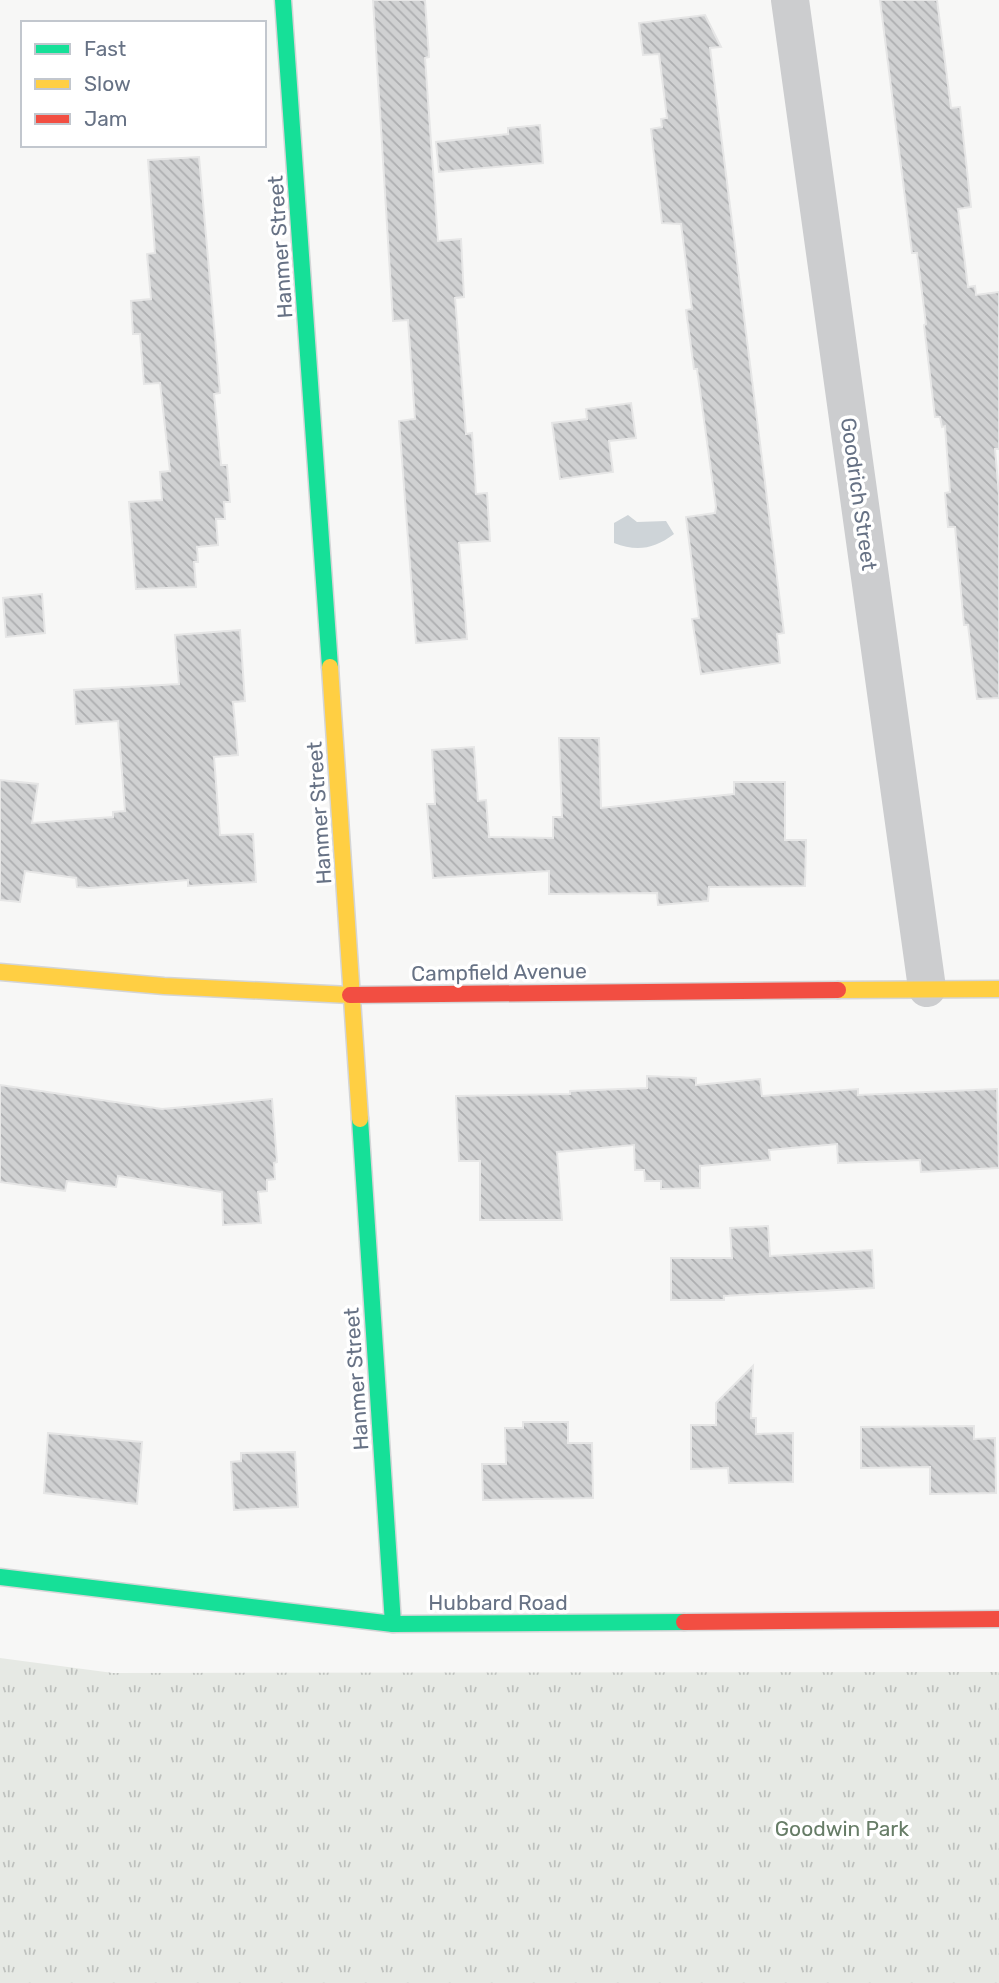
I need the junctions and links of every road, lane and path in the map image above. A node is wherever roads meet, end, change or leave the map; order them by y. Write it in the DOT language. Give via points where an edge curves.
graph roads {
  1 [pos="284,0"];
  2 [pos="790,0"];
  3 [pos="0,972"];
  4 [pos="927,988"];
  5 [pos="999,989"];
  6 [pos="352,995"];
  7 [pos="0,1577"];
  8 [pos="999,1619"];
  9 [pos="393,1624"];
  1 -- 6 [label="street, Hanmer Street"];
  2 -- 4 [label="street, Goodrich Street"];
  3 -- 6 [label="street, Campfield Avenue"];
  4 -- 5 [label="street, Campfield Avenue"];
  4 -- 6 [label="street, Campfield Avenue"];
  6 -- 9 [label="street, Hanmer Street"];
  7 -- 9 [label="street, Hubbard Road"];
  8 -- 9 [label="street, Hubbard Road"];
}
